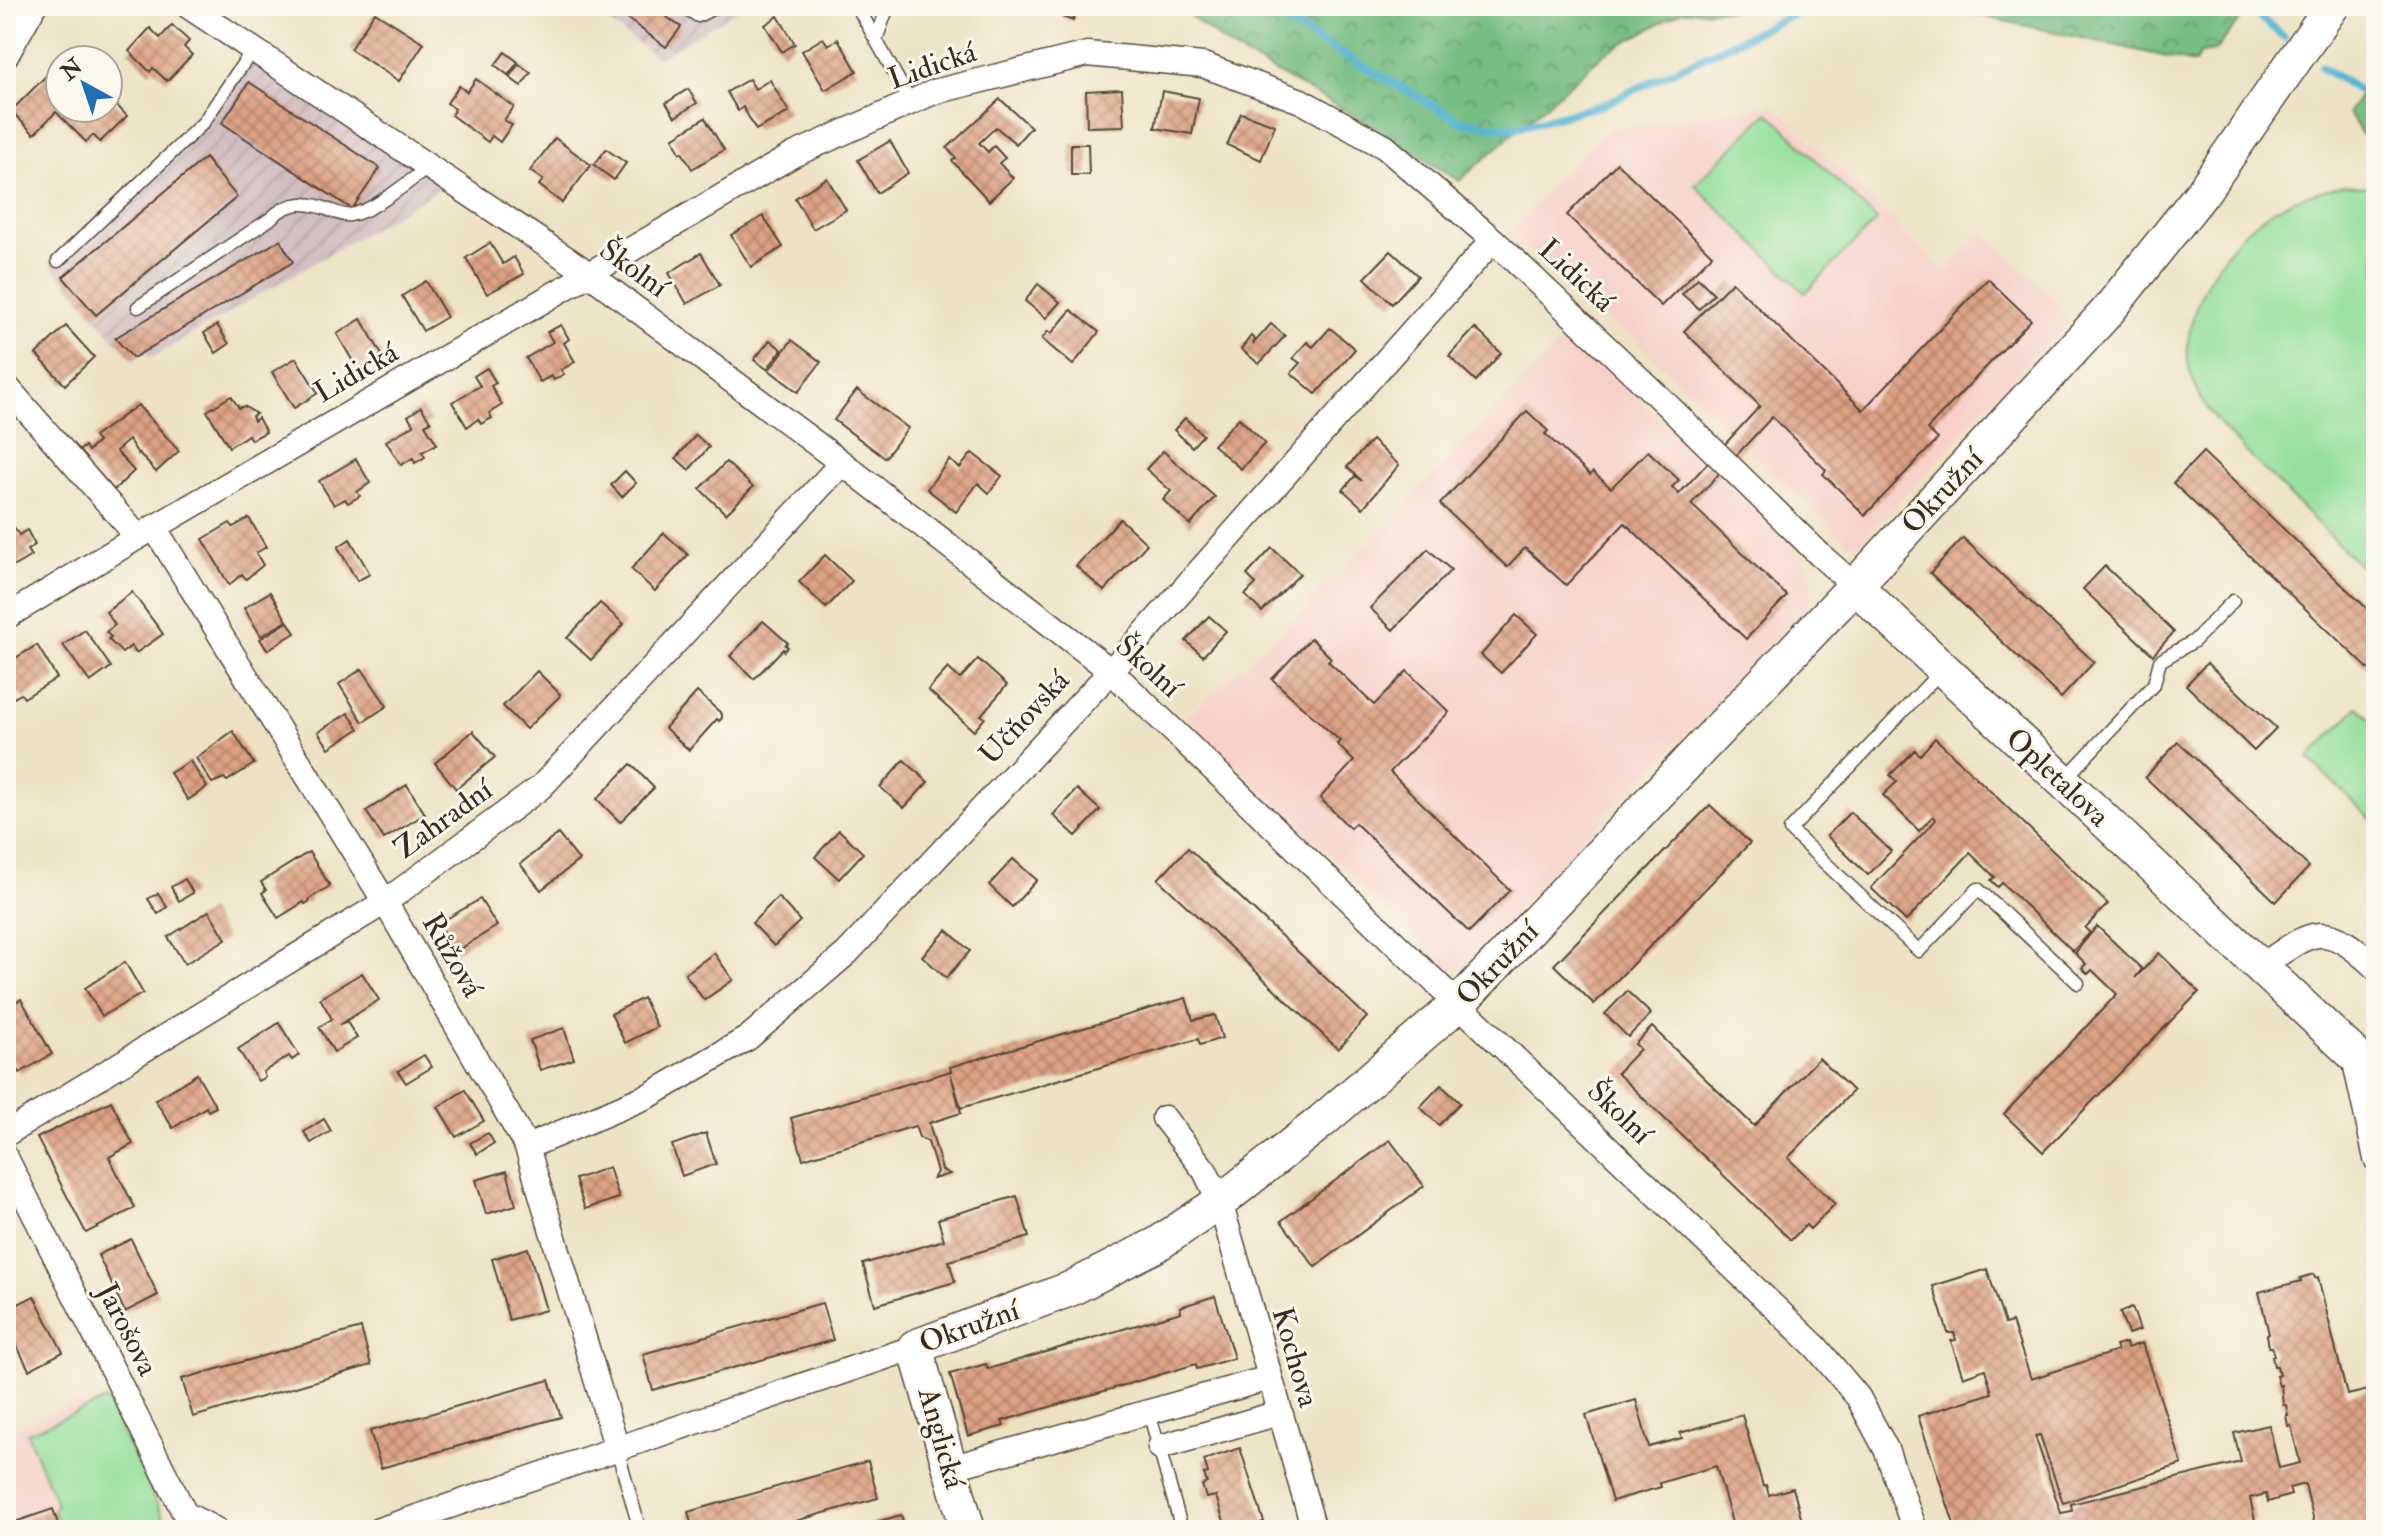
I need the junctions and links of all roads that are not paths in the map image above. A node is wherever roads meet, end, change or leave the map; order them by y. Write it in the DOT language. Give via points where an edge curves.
graph roads {
  1 [pos="34,6"];
  2 [pos="188,6"];
  3 [pos="683,6"];
  4 [pos="717,6"];
  5 [pos="857,6"];
  6 [pos="888,6"];
  7 [pos="2332,6"];
  8 [pos="876,40"];
  9 [pos="253,49"];
  10 [pos="6,56"];
  11 [pos="911,103"];
  12 [pos="429,167"];
  13 [pos="1493,240"];
  14 [pos="58,261"];
  15 [pos="588,273"];
  16 [pos="138,307"];
  17 [pos="6,386"];
  18 [pos="842,463"];
  19 [pos="146,532"];
  20 [pos="1855,586"];
  21 [pos="2233,601"];
  22 [pos="6,617"];
  23 [pos="1943,669"];
  24 [pos="1111,671"];
  25 [pos="2062,781"];
  26 [pos="385,902"];
  27 [pos="2262,966"];
  28 [pos="2376,968"];
  29 [pos="2078,983"];
  30 [pos="1459,1003"];
  31 [pos="2365,1064"];
  32 [pos="1164,1118"];
  33 [pos="6,1134"];
  34 [pos="527,1147"];
  35 [pos="6,1158"];
  36 [pos="2376,1159"];
  37 [pos="1220,1202"];
  38 [pos="915,1347"];
  39 [pos="1269,1378"];
  40 [pos="1149,1412"];
  41 [pos="1279,1413"];
  42 [pos="1160,1447"];
  43 [pos="617,1449"];
  44 [pos="950,1468"];
  45 [pos="189,1522"];
  46 [pos="216,1530"];
  47 [pos="379,1530"];
  48 [pos="640,1530"];
  49 [pos="968,1530"];
  50 [pos="1182,1530"];
  51 [pos="1314,1530"];
  52 [pos="1915,1530"];
  1 -- 10 [label="street"];
  2 -- 9 [label="street, Školní"];
  3 -- 4 [label="lane" via="698,16"];
  5 -- 8 [label="lane"];
  6 -- 8 [label="lane"];
  7 -- 20 [label="street, Okružní" via="2202,193 2107,312"];
  8 -- 11 [label="lane"];
  9 -- 12 [label="street, Školní"];
  9 -- 14 [label="lane" via="203,123"];
  11 -- 13 [label="street, Lidická" via="934,92 1087,54 1203,65 1301,101 1385,147"];
  11 -- 15 [label="street, Lidická" via="793,155"];
  12 -- 15 [label="street, Školní"];
  12 -- 16 [label="lane" via="354,214 293,203"];
  13 -- 20 [label="street, Lidická"];
  13 -- 24 [label="street, Učňovská"];
  15 -- 18 [label="street, Školní"];
  15 -- 19 [label="street, Lidická"];
  17 -- 19 [label="street"];
  18 -- 24 [label="street, Školní"];
  18 -- 26 [label="street, Zahradní" via="541,787"];
  19 -- 22 [label="street, Lidická"];
  19 -- 26 [label="street, Růžová"];
  20 -- 23 [label="street, Opletalova"];
  20 -- 30 [label="street, Okružní"];
  21 -- 25 [label="lane" via="2194,641 2160,661 2154,684"];
  23 -- 25 [label="street, Opletalova"];
  23 -- 29 [label="lane" via="1790,830 1919,951 1978,889"];
  24 -- 30 [label="street, Školní"];
  24 -- 34 [label="street, Učňovská" via="847,953 748,1038 650,1095"];
  25 -- 27 [label="street, Opletalova"];
  26 -- 33 [label="street, Zahradní"];
  26 -- 34 [label="street, Růžová"];
  27 -- 28 [label="street" via="2302,937 2324,933 2357,950"];
  27 -- 31 [label="street, Opletalova"];
  30 -- 37 [label="street, Okružní"];
  30 -- 52 [label="street, Školní" via="1816,1347 1858,1397 1886,1449"];
  31 -- 36 [label="street"];
  32 -- 37 [label="street, Kochova" via="1205,1171"];
  34 -- 43 [label="street, Růžová"];
  35 -- 45 [label="street, Jarošova"];
  37 -- 38 [label="street, Okružní" via="1156,1245 1070,1289"];
  37 -- 39 [label="street, Kochova"];
  38 -- 43 [label="street, Okružní"];
  38 -- 44 [label="street, Anglická"];
  39 -- 40 [label="street"];
  39 -- 41 [label="street, Kochova"];
  40 -- 42 [label="lane"];
  40 -- 44 [label="street"];
  41 -- 42 [label="street"];
  41 -- 51 [label="street, Kochova"];
  42 -- 50 [label="lane"];
  43 -- 47 [label="street, Okružní"];
  43 -- 48 [label="lane"];
  44 -- 49 [label="street, Anglická"];
  45 -- 46 [label="street"];
}
